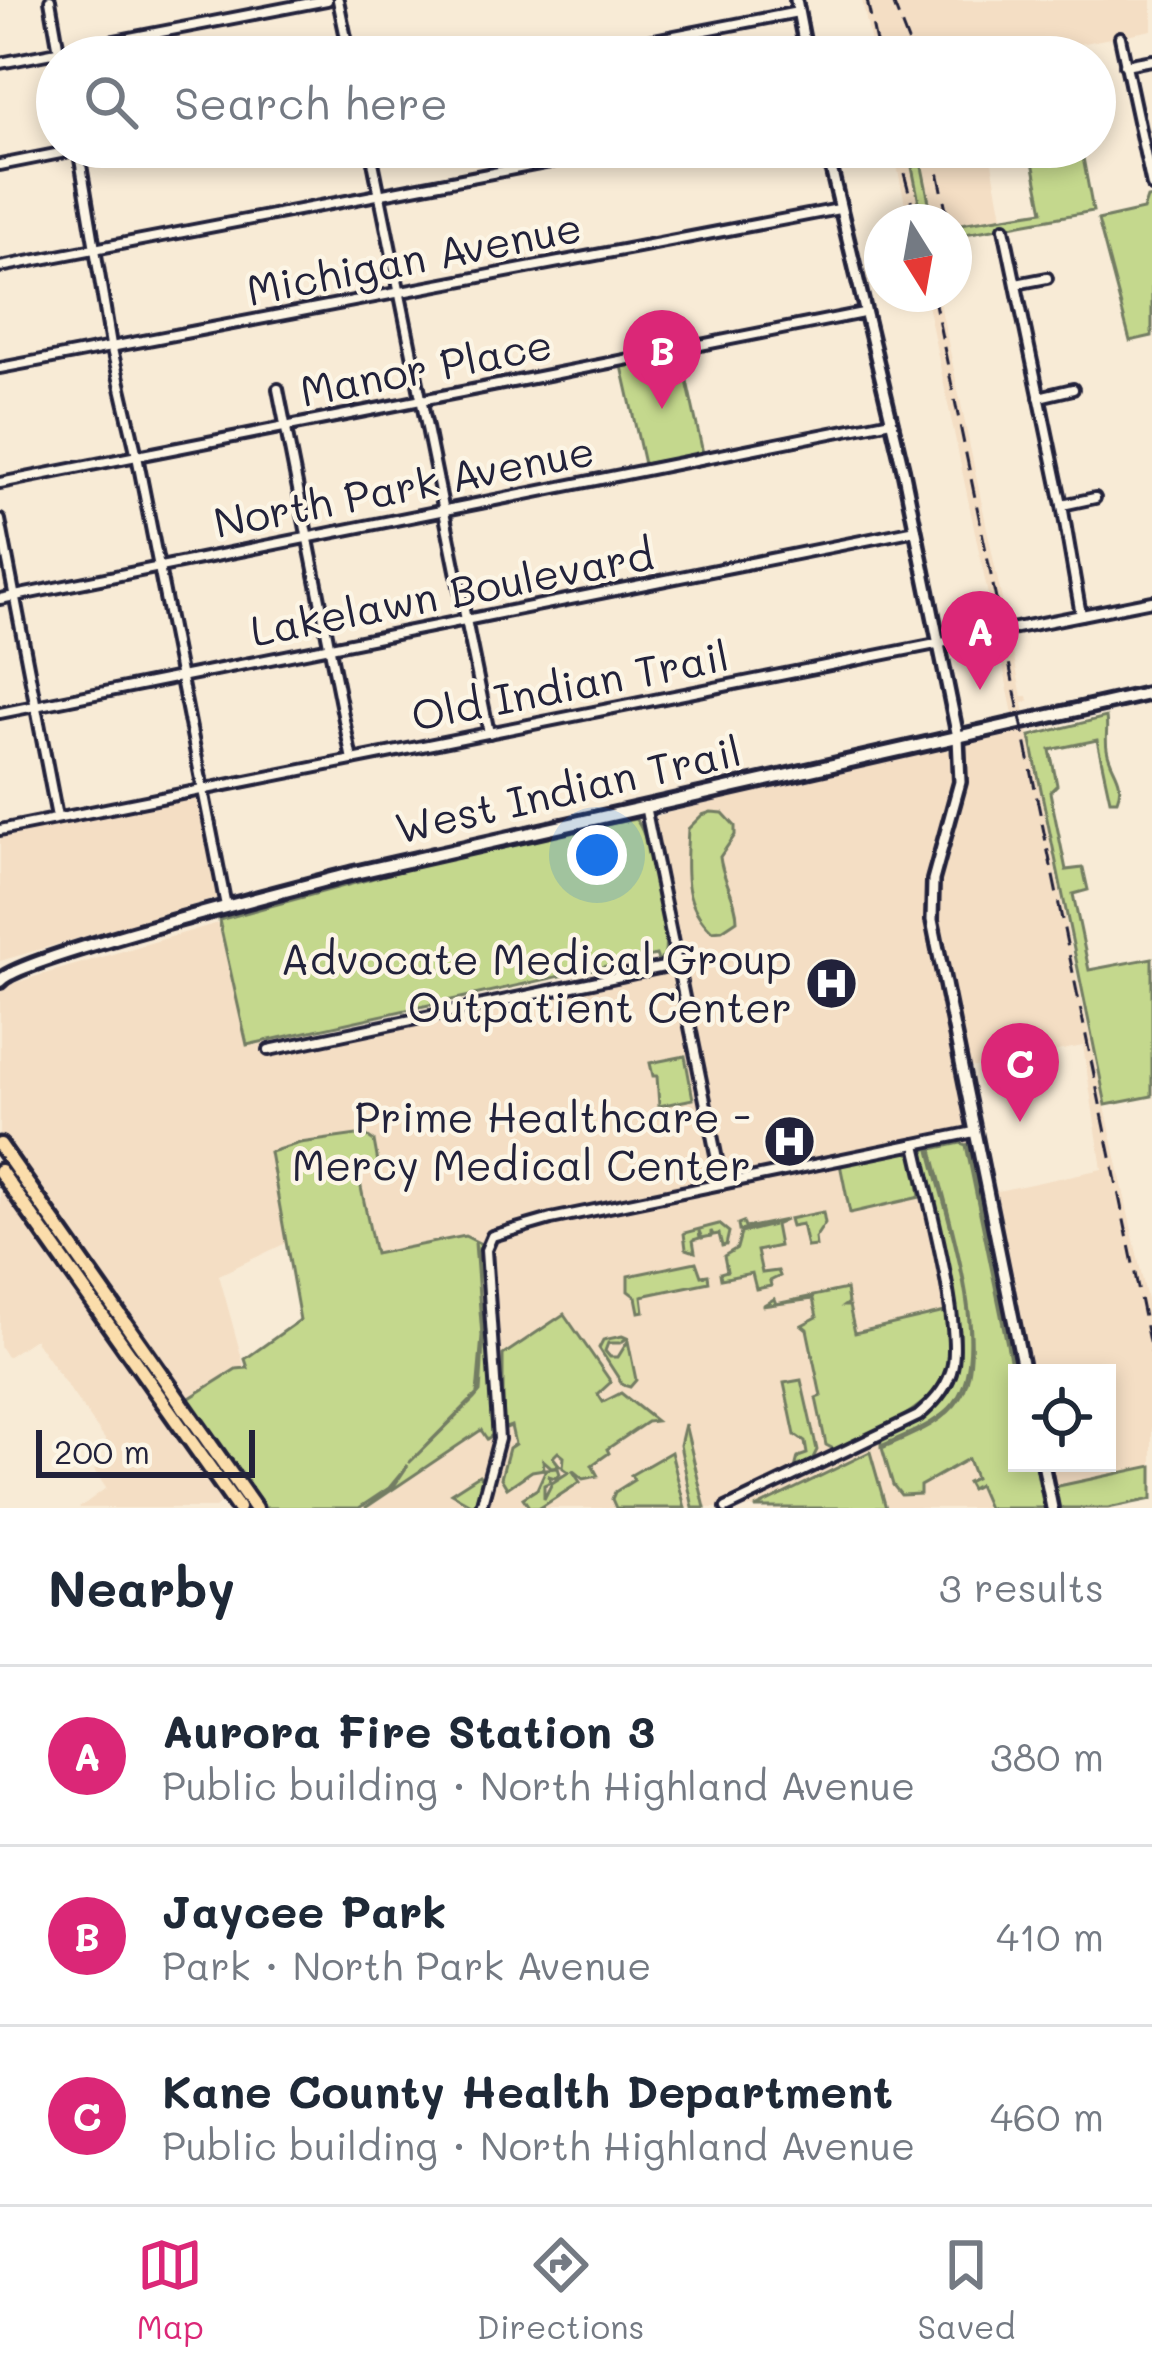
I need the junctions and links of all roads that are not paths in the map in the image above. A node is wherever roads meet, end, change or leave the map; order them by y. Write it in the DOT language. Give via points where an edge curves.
graph roads {
  1 [pos="50,0"];
  2 [pos="327,0"];
  3 [pos="338,0"];
  4 [pos="797,6"];
  5 [pos="57,36"];
  6 [pos="149,36"];
  7 [pos="346,36"];
  8 [pos="661,36"];
  9 [pos="803,36"];
  10 [pos="1120,37"];
  11 [pos="36,58"];
  12 [pos="1152,60"];
  13 [pos="0,63"];
  14 [pos="1125,65"];
  15 [pos="36,157"];
  16 [pos="0,165"];
  17 [pos="82,168"];
  18 [pos="375,168"];
  19 [pos="520,168"];
  20 [pos="830,168"];
  21 [pos="1151,186"];
  22 [pos="381,195"];
  23 [pos="839,209"];
  24 [pos="1004,229"];
  25 [pos="93,249"];
  26 [pos="0,267"];
  27 [pos="1047,278"];
  28 [pos="1016,284"];
  29 [pos="403,293"];
  30 [pos="863,314"];
  31 [pos="111,345"];
  32 [pos="0,368"];
  33 [pos="278,389"];
  34 [pos="1073,389"];
  35 [pos="1039,397"];
  36 [pos="424,398"];
  37 [pos="891,422"];
  38 [pos="286,427"];
  39 [pos="137,456"];
  40 [pos="0,483"];
  41 [pos="1095,498"];
  42 [pos="1062,505"];
  43 [pos="446,509"];
  44 [pos="0,520"];
  45 [pos="916,530"];
  46 [pos="308,536"];
  47 [pos="159,566"];
  48 [pos="14,596"];
  49 [pos="0,599"];
  50 [pos="1152,601"];
  51 [pos="1081,615"];
  52 [pos="468,620"];
  53 [pos="938,644"];
  54 [pos="330,648"];
  55 [pos="181,678"];
  56 [pos="1152,693"];
  57 [pos="35,706"];
  58 [pos="0,713"];
  59 [pos="489,733"];
  60 [pos="958,737"];
  61 [pos="352,760"];
  62 [pos="202,789"];
  63 [pos="645,806"];
  64 [pos="57,817"];
  65 [pos="0,830"];
  66 [pos="226,906"];
  67 [pos="678,964"];
  68 [pos="2,976"];
  69 [pos="269,1050"];
  70 [pos="974,1132"];
  71 [pos="916,1144"];
  72 [pos="0,1145"];
  73 [pos="0,1171"];
  74 [pos="722,1184"];
  75 [pos="1022,1364"];
  76 [pos="1045,1472"];
  77 [pos="481,1507"];
  78 [pos="238,1508"];
  79 [pos="255,1508"];
  80 [pos="726,1508"];
  81 [pos="1052,1508"];
  1 -- 5 [label="street"];
  2 -- 6 [label="street"];
  3 -- 7 [label="street"];
  4 -- 8 [label="street"];
  4 -- 9 [label="street"];
  10 -- 14 [label="street"];
  11 -- 13 [label="street"];
  12 -- 14 [label="street"];
  14 -- 21 [label="street"];
  15 -- 16 [label="street"];
  17 -- 25 [label="street"];
  18 -- 22 [label="street"];
  19 -- 22 [label="street"];
  20 -- 23 [label="street"];
  22 -- 25 [label="street"];
  22 -- 29 [label="street"];
  23 -- 29 [label="street, Michigan Avenue"];
  23 -- 30 [label="street"];
  24 -- 28 [label="street"];
  25 -- 26 [label="street"];
  25 -- 31 [label="street"];
  27 -- 28 [label="street"];
  28 -- 35 [label="street"];
  29 -- 31 [label="street, Michigan Avenue"];
  29 -- 36 [label="street"];
  30 -- 36 [label="street, Manor Place"];
  30 -- 37 [label="street"];
  31 -- 32 [label="street, Michigan Avenue"];
  31 -- 39 [label="street"];
  33 -- 38 [label="street"];
  34 -- 35 [label="street"];
  35 -- 42 [label="street"];
  36 -- 38 [label="street, Manor Place"];
  36 -- 43 [label="street"];
  37 -- 43 [label="street, North Park Avenue"];
  37 -- 45 [label="street"];
  38 -- 39 [label="street, Manor Place"];
  38 -- 46 [label="street"];
  39 -- 40 [label="street, Manor Place"];
  39 -- 47 [label="street"];
  41 -- 42 [label="street"];
  42 -- 51 [label="street"];
  43 -- 46 [label="street, North Park Avenue"];
  43 -- 52 [label="street"];
  44 -- 48 [label="street"];
  45 -- 52 [label="street, Lakelawn Boulevard"];
  45 -- 53 [label="street"];
  46 -- 47 [label="street, North Park Avenue"];
  46 -- 54 [label="street"];
  47 -- 48 [label="street, North Park Avenue"];
  47 -- 55 [label="street"];
  48 -- 49 [label="street, North Park Avenue"];
  48 -- 57 [label="street"];
  50 -- 51 [label="street, Old Indian Trail"];
  51 -- 53 [label="street, Old Indian Trail"];
  52 -- 54 [label="street, Lakelawn Boulevard"];
  52 -- 59 [label="street"];
  53 -- 59 [label="street, Old Indian Trail"];
  53 -- 60 [label="street"];
  54 -- 55 [label="street, Lakelawn Boulevard"];
  54 -- 61 [label="street"];
  55 -- 57 [label="street, Lakelawn Boulevard"];
  55 -- 62 [label="street"];
  56 -- 60 [label="main road, West Indian Trail"];
  57 -- 58 [label="street, Lakelawn Boulevard"];
  57 -- 64 [label="street"];
  59 -- 61 [label="street, Old Indian Trail"];
  60 -- 63 [label="main road, West Indian Trail"];
  60 -- 70 [label="street" via="960,788 933,880 932,920"];
  61 -- 62 [label="street, Old Indian Trail"];
  62 -- 64 [label="street, Old Indian Trail"];
  62 -- 66 [label="street"];
  63 -- 66 [label="main road, West Indian Trail"];
  63 -- 67 [label="street"];
  64 -- 65 [label="street, Old Indian Trail"];
  66 -- 68 [label="main road, West Indian Trail"];
  67 -- 69 [label="street"];
  67 -- 74 [label="street"];
  70 -- 71 [label="street"];
  70 -- 75 [label="street"];
  71 -- 74 [label="street"];
  71 -- 80 [label="street" via="955,1335 951,1374 918,1416"];
  72 -- 79 [label="main road"];
  73 -- 78 [label="main road"];
  74 -- 77 [label="street" via="488,1239 499,1438"];
  76 -- 81 [label="street"];
}
